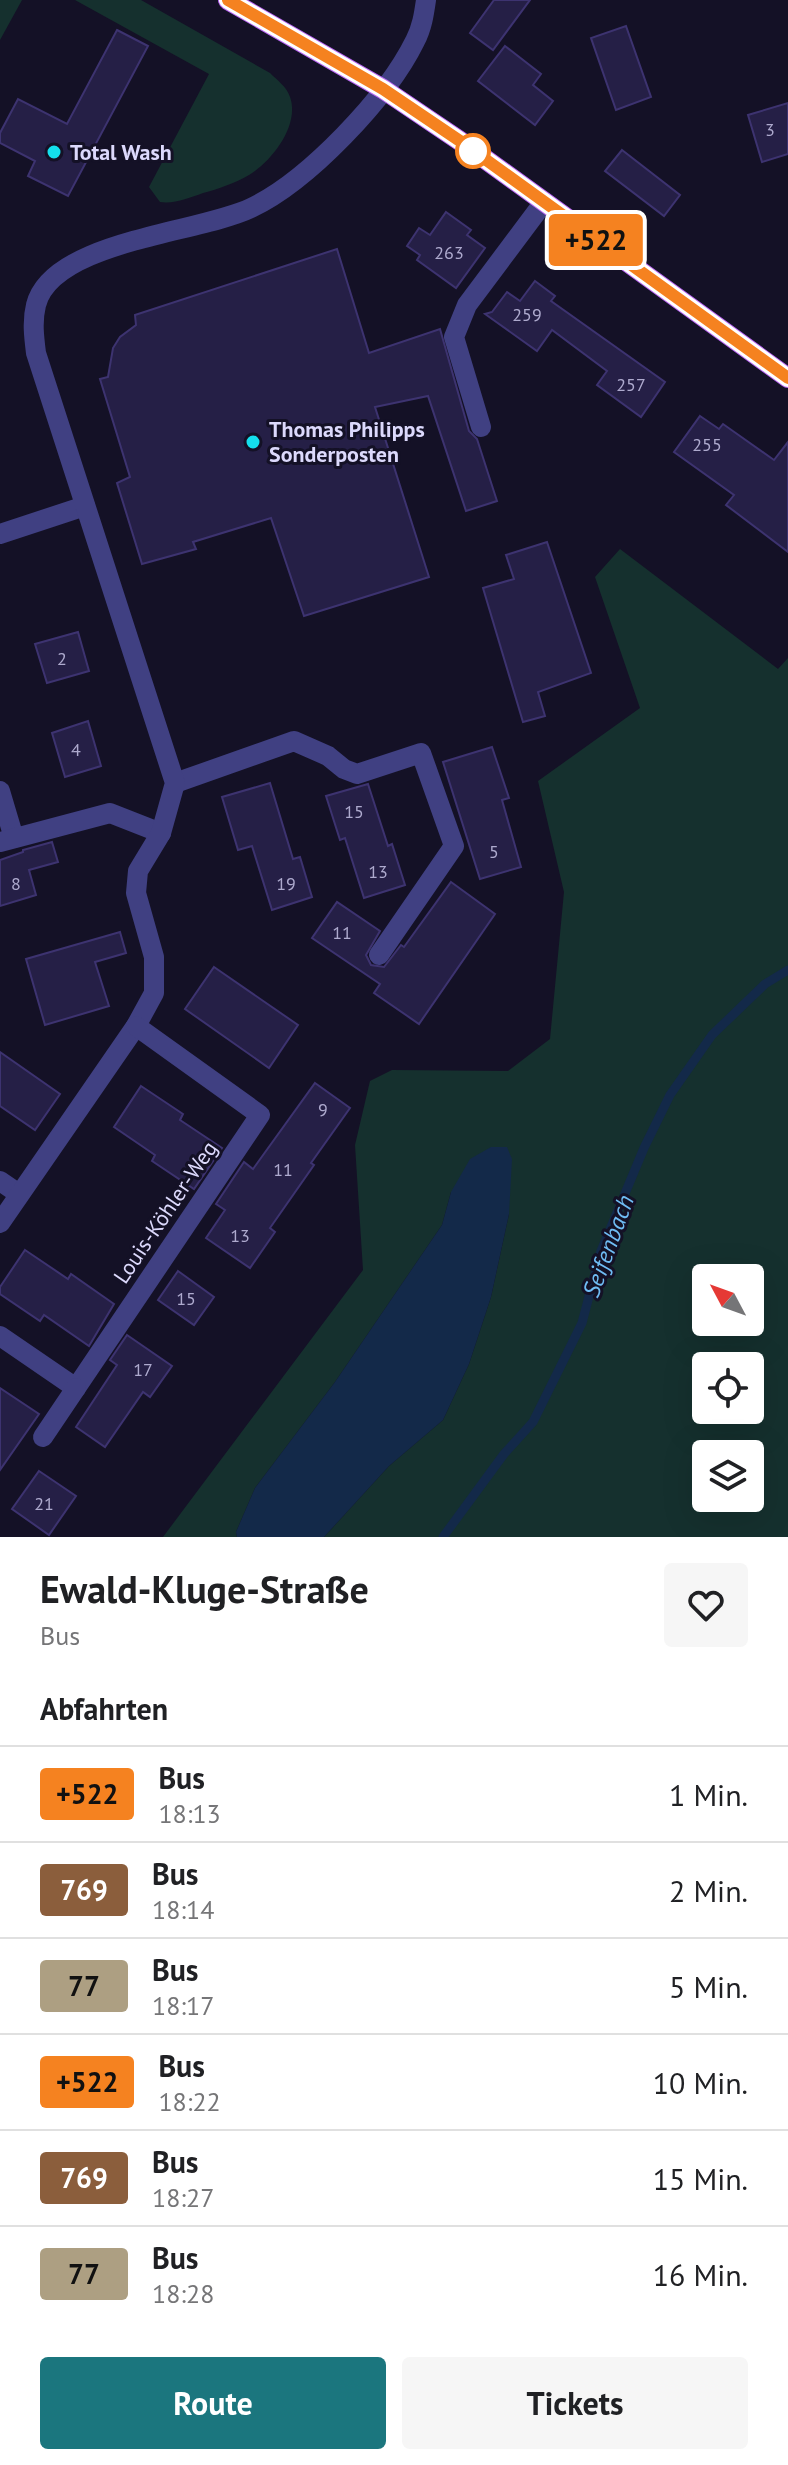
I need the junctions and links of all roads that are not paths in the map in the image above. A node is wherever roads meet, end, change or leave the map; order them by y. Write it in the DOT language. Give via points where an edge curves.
graph roads {
  1 [pos="228,0"];
  2 [pos="426,0"];
  3 [pos="383,89"];
  4 [pos="544,202"];
  5 [pos="788,378"];
  6 [pos="481,427"];
  7 [pos="85,506"];
  8 [pos="0,534"];
  9 [pos="175,783"];
  10 [pos="0,791"];
  11 [pos="161,833"];
  12 [pos="7,840"];
  13 [pos="379,955"];
  14 [pos="136,1026"];
  15 [pos="0,1181"];
  16 [pos="19,1194"];
  17 [pos="0,1223"];
  18 [pos="0,1336"];
  19 [pos="76,1388"];
  20 [pos="43,1437"];
  1 -- 3 [label="main road"];
  2 -- 3 [label="street" via="416,41"];
  3 -- 4 [label="main road"];
  3 -- 7 [label="street" via="339,140 287,187 254,207 107,250 51,279 36,302 32,327"];
  4 -- 5 [label="main road"];
  4 -- 6 [label="street" via="467,305 454,337"];
  7 -- 8 [label="street"];
  7 -- 9 [label="street"];
  9 -- 11 [label="street"];
  9 -- 13 [label="street" via="294,741 357,774 421,753 454,846"];
  10 -- 12 [label="street"];
  11 -- 12 [label="street" via="110,813"];
  11 -- 14 [label="street" via="138,871 136,893 154,957 154,993"];
  14 -- 16 [label="street"];
  14 -- 19 [label="street, Louis-Köhler-Weg" via="260,1115"];
  15 -- 16 [label="street"];
  16 -- 17 [label="street"];
  18 -- 19 [label="street"];
  19 -- 20 [label="street"];
}
